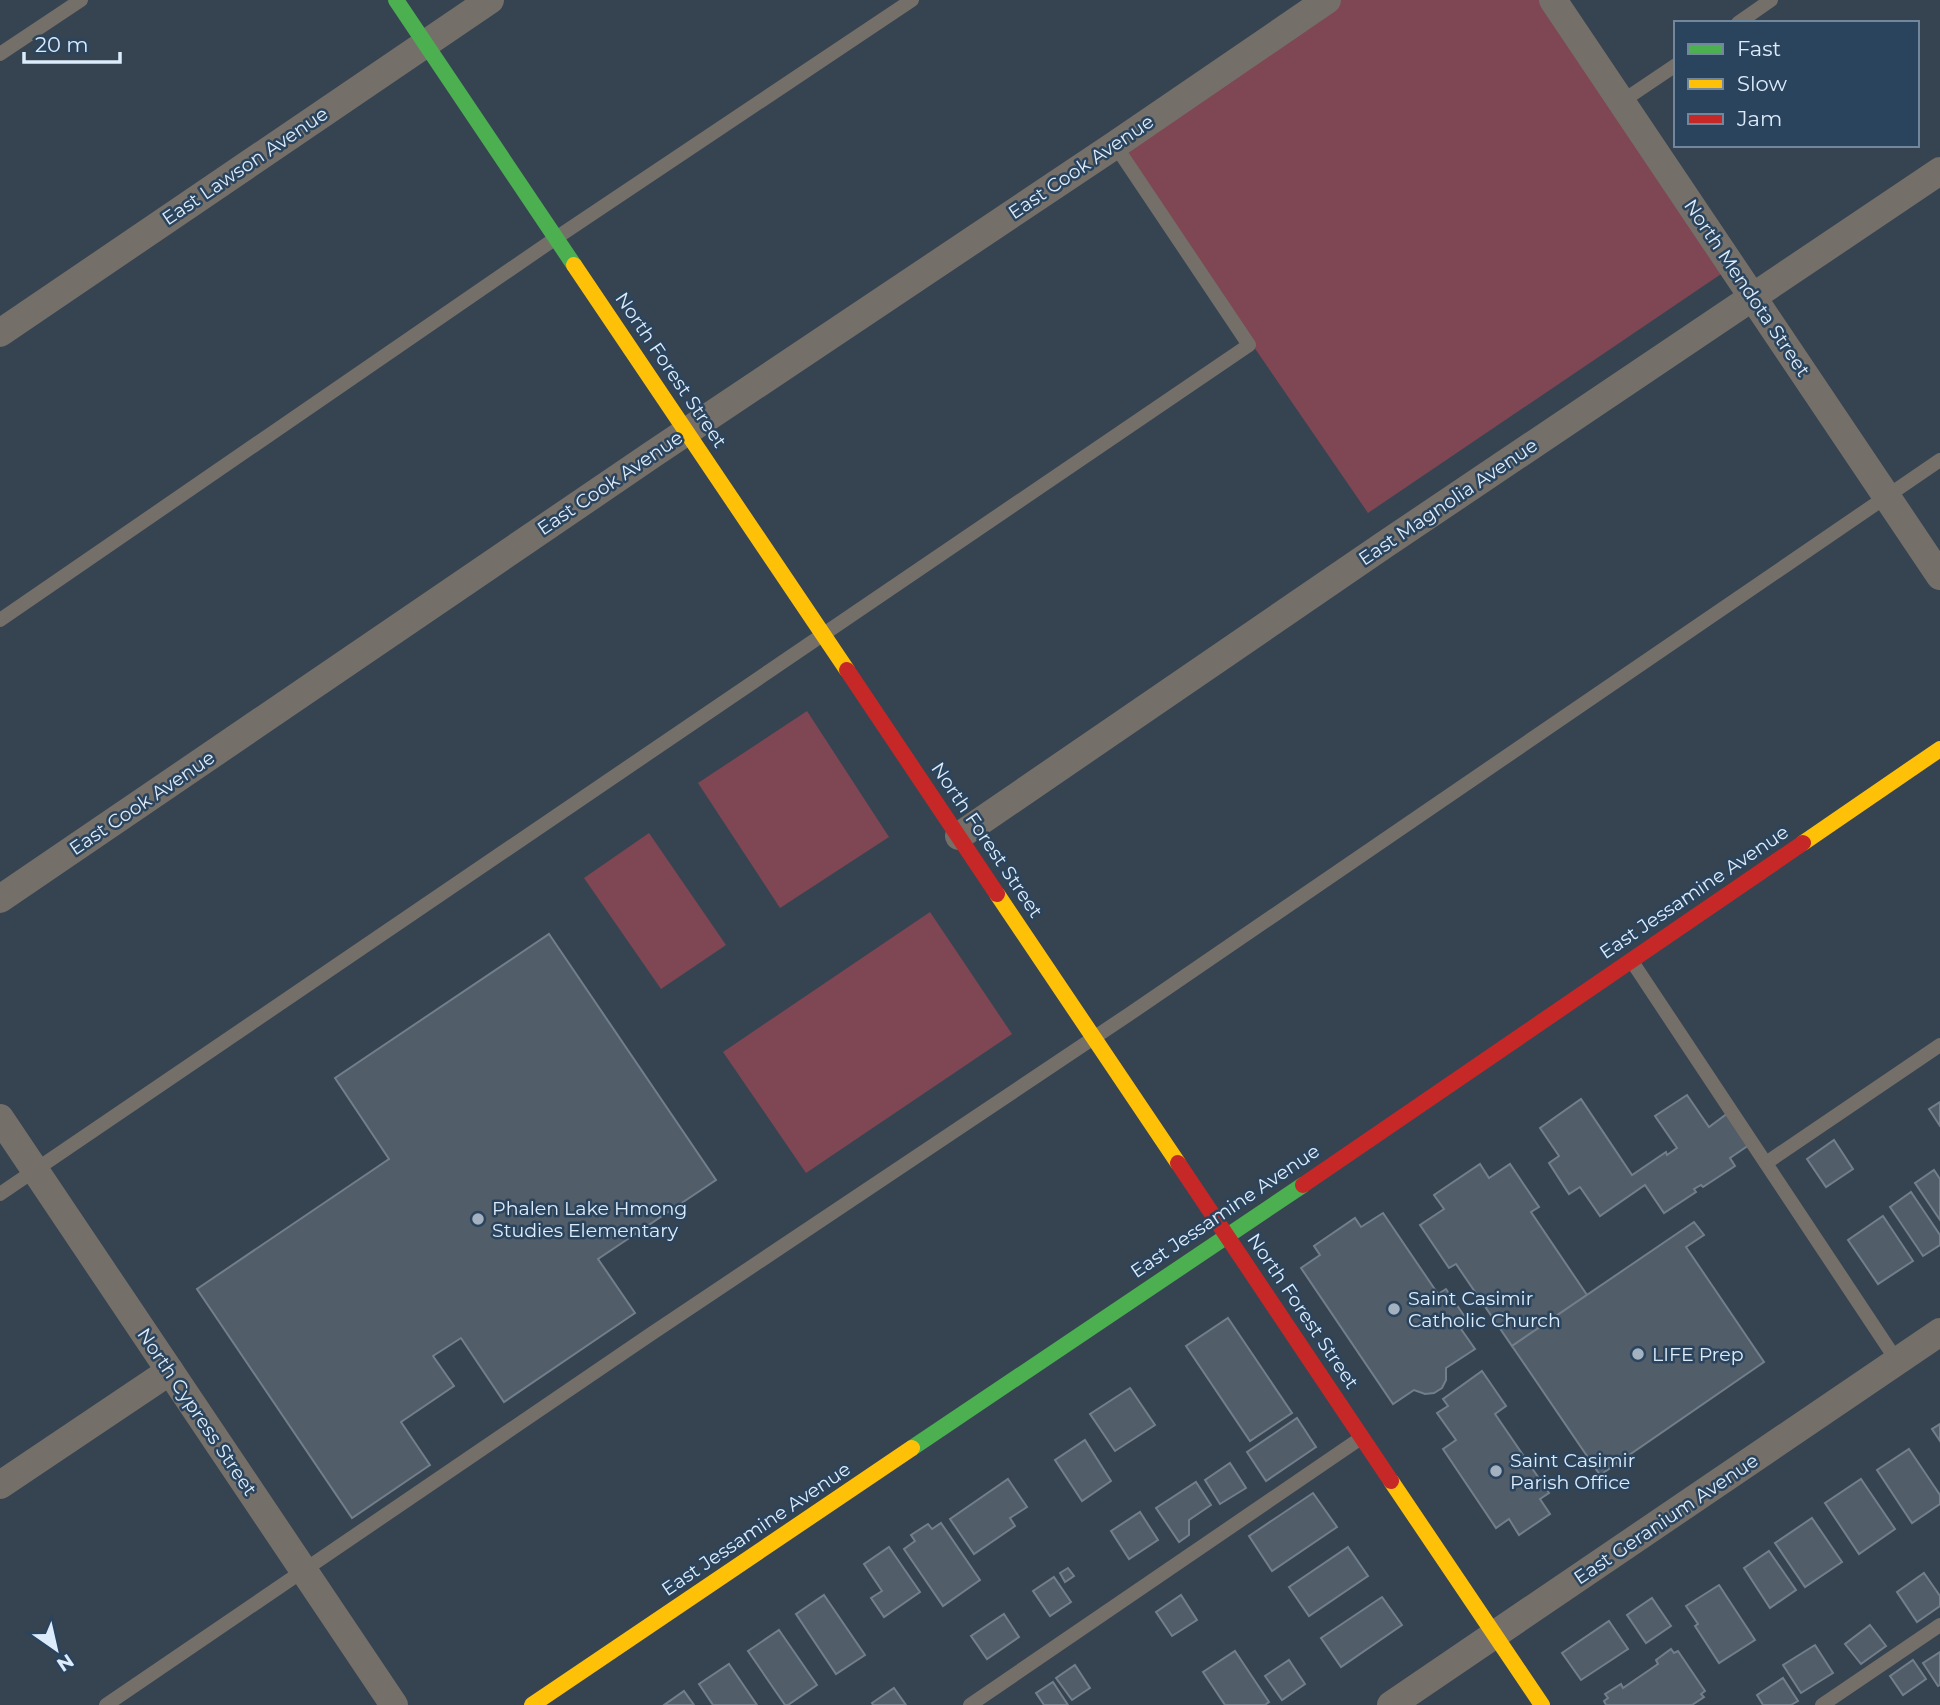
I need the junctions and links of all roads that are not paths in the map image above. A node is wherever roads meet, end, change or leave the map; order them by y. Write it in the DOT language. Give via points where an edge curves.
graph roads {
  1 [pos="81,0"];
  2 [pos="396,0"];
  3 [pos="490,0"];
  4 [pos="912,0"];
  5 [pos="1327,0"];
  6 [pos="1553,0"];
  7 [pos="1771,0"];
  8 [pos="1741,21"];
  9 [pos="426,43"];
  10 [pos="0,54"];
  11 [pos="1674,66"];
  12 [pos="1622,102"];
  13 [pos="1115,145"];
  14 [pos="1940,171"];
  15 [pos="556,238"];
  16 [pos="1753,298"];
  17 [pos="0,332"];
  18 [pos="687,432"];
  19 [pos="1940,460"];
  20 [pos="1886,496"];
  21 [pos="1940,576"];
  22 [pos="0,621"];
  23 [pos="823,634"];
  24 [pos="1940,749"];
  25 [pos="959,836"];
  26 [pos="0,899"];
  27 [pos="1631,960"];
  28 [pos="1095,1038"];
  29 [pos="1940,1045"];
  30 [pos="0,1118"];
  31 [pos="1766,1163"];
  32 [pos="35,1170"];
  33 [pos="0,1194"];
  34 [pos="1227,1236"];
  35 [pos="1940,1332"];
  36 [pos="1897,1361"];
  37 [pos="170,1371"];
  38 [pos="1362,1438"];
  39 [pos="0,1485"];
  40 [pos="303,1570"];
  41 [pos="1940,1625"];
  42 [pos="1495,1635"];
  43 [pos="106,1705"];
  44 [pos="394,1705"];
  45 [pos="532,1705"];
  46 [pos="970,1705"];
  47 [pos="1391,1705"];
  48 [pos="1542,1705"];
  49 [pos="1822,1705"];
  1 -- 10 [label="lane"];
  2 -- 9 [label="street, North Forest Street"];
  3 -- 9 [label="street, East Lawson Avenue"];
  4 -- 15 [label="lane"];
  5 -- 13 [label="street, East Cook Avenue"];
  6 -- 12 [label="street, North Mendota Street"];
  7 -- 8 [label="lane"];
  9 -- 15 [label="street, North Forest Street"];
  9 -- 17 [label="street, East Lawson Avenue"];
  11 -- 12 [label="lane"];
  12 -- 16 [label="street, North Mendota Street"];
  13 -- 18 [label="street, East Cook Avenue"];
  13 -- 23 [label="lane" via="1249,345"];
  14 -- 16 [label="street, East Magnolia Avenue"];
  15 -- 18 [label="street, North Forest Street"];
  15 -- 22 [label="lane"];
  16 -- 20 [label="street, North Mendota Street"];
  16 -- 25 [label="street, East Magnolia Avenue"];
  18 -- 23 [label="street, North Forest Street"];
  18 -- 26 [label="street, East Cook Avenue"];
  19 -- 20 [label="lane"];
  20 -- 21 [label="street, North Mendota Street"];
  20 -- 28 [label="lane"];
  23 -- 25 [label="street, North Forest Street"];
  23 -- 32 [label="lane"];
  24 -- 27 [label="street, East Jessamine Avenue"];
  25 -- 28 [label="street, North Forest Street"];
  27 -- 31 [label="lane"];
  27 -- 34 [label="street, East Jessamine Avenue"];
  28 -- 34 [label="street, North Forest Street"];
  28 -- 40 [label="lane"];
  29 -- 31 [label="lane"];
  30 -- 32 [label="street, North Cypress Street"];
  31 -- 36 [label="lane"];
  32 -- 33 [label="lane"];
  32 -- 37 [label="street, North Cypress Street"];
  34 -- 38 [label="street, North Forest Street"];
  34 -- 45 [label="street, East Jessamine Avenue"];
  35 -- 36 [label="street, East Geranium Avenue"];
  36 -- 42 [label="street, East Geranium Avenue"];
  37 -- 39 [label="street"];
  37 -- 40 [label="street, North Cypress Street"];
  38 -- 42 [label="street, North Forest Street"];
  38 -- 46 [label="lane"];
  40 -- 43 [label="lane"];
  40 -- 44 [label="street, North Cypress Street"];
  41 -- 49 [label="lane"];
  42 -- 47 [label="street, East Geranium Avenue"];
  42 -- 48 [label="street, North Forest Street"];
}
